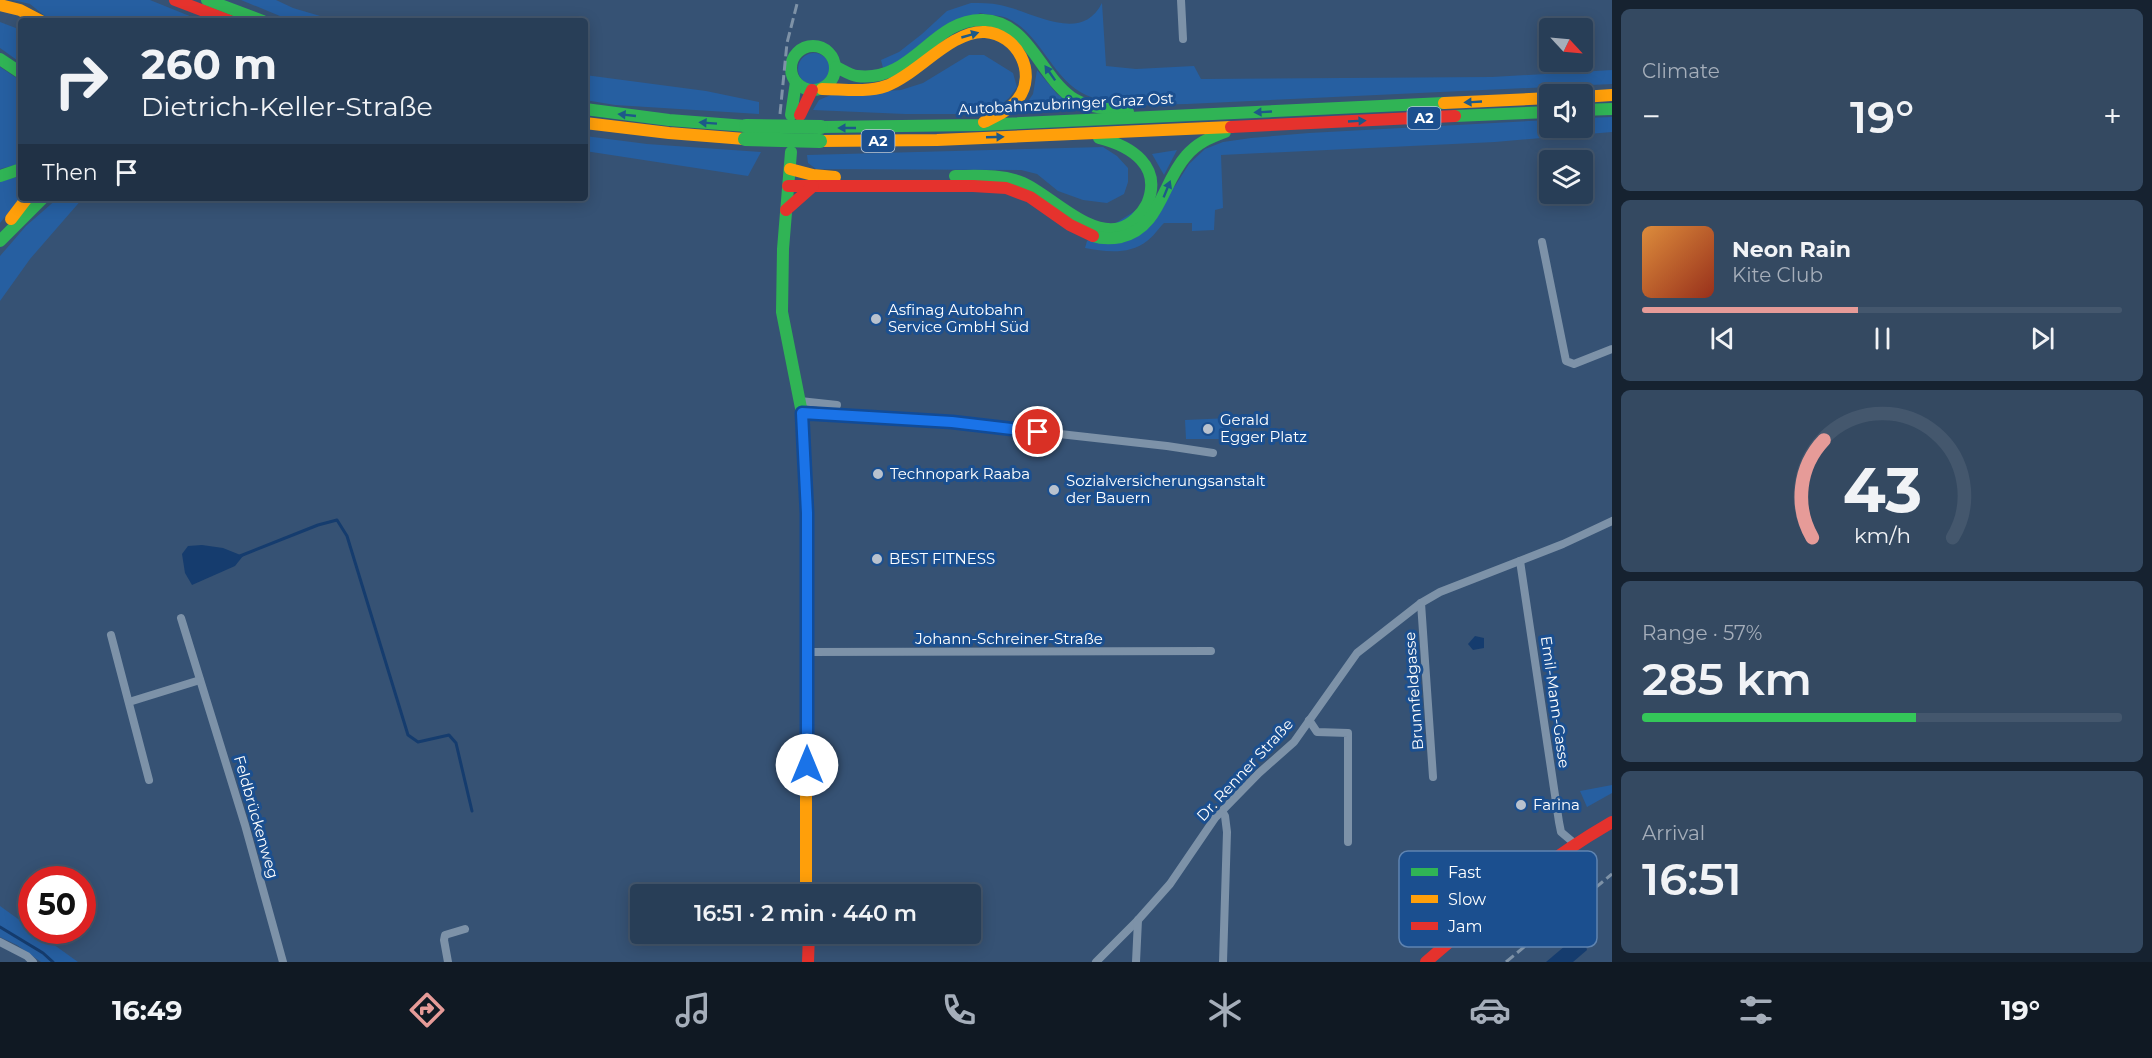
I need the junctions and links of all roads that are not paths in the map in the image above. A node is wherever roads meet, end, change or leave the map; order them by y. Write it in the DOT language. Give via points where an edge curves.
graph roads {
  1 [pos="175,0"];
  2 [pos="207,0"];
  3 [pos="228,0"];
  4 [pos="1181,0"];
  5 [pos="0,5"];
  6 [pos="0,15"];
  7 [pos="35,18"];
  8 [pos="222,18"];
  9 [pos="255,18"];
  10 [pos="258,18"];
  11 [pos="18,21"];
  12 [pos="1183,39"];
  13 [pos="0,59"];
  14 [pos="836,67"];
  15 [pos="18,71"];
  16 [pos="796,82"];
  17 [pos="817,89"];
  18 [pos="1612,96"];
  19 [pos="1593,97"];
  20 [pos="1539,99"];
  21 [pos="1612,109"];
  22 [pos="588,110"];
  23 [pos="1593,110"];
  24 [pos="1539,113"];
  25 [pos="1158,117"];
  26 [pos="588,123"];
  27 [pos="980,125"];
  28 [pos="1236,127"];
  29 [pos="746,132"];
  30 [pos="820,134"];
  31 [pos="1084,134"];
  32 [pos="791,152"];
  33 [pos="790,169"];
  34 [pos="18,170"];
  35 [pos="0,176"];
  36 [pos="788,186"];
  37 [pos="813,186"];
  38 [pos="25,201"];
  39 [pos="40,201"];
  40 [pos="786,210"];
  41 [pos="0,236"];
  42 [pos="0,241"];
  43 [pos="1542,242"];
  44 [pos="1612,349"];
  45 [pos="837,405"];
  46 [pos="801,407"];
  47 [pos="1213,453"];
  48 [pos="1612,521"];
  49 [pos="1520,561"];
  50 [pos="1421,603"];
  51 [pos="181,618"];
  52 [pos="111,635"];
  53 [pos="1211,651"];
  54 [pos="807,652"];
  55 [pos="200,680"];
  56 [pos="129,702"];
  57 [pos="1309,720"];
  58 [pos="1433,777"];
  59 [pos="149,780"];
  60 [pos="1222,811"];
  61 [pos="1612,822"];
  62 [pos="1348,842"];
  63 [pos="1574,843"];
  64 [pos="1563,851"];
  65 [pos="806,884"];
  66 [pos="1138,920"];
  67 [pos="465,929"];
  68 [pos="0,942"];
  69 [pos="808,944"];
  70 [pos="1444,947"];
  71 [pos="33,962"];
  72 [pos="283,962"];
  73 [pos="448,962"];
  74 [pos="808,962"];
  75 [pos="1096,962"];
  76 [pos="1136,962"];
  77 [pos="1223,962"];
  78 [pos="1426,962"];
  1 -- 8 [label="main road"];
  2 -- 9 [label="main road"];
  3 -- 10 [label="main road"];
  4 -- 12 [label="street"];
  5 -- 7 [label="main road"];
  6 -- 11 [label="main road"];
  13 -- 15 [label="main road"];
  14 -- 16 [label="main road" via="824,49 802,49 791,69"];
  14 -- 17 [label="main road" via="829,84"];
  25 -- 14 [label="main road, one-way" via="1074,99 1018,34 985,20 955,27 886,75 855,76"];
  16 -- 17 [label="main road" via="803,88"];
  16 -- 17 [label="main road" via="796,115"];
  17 -- 27 [label="main road, one-way" via="883,87 919,68 961,37 993,33 1019,52 1026,76 1014,104"];
  18 -- 19 [label="main road"];
  20 -- 25 [label="main road, Autobahnzubringer Graz Ost / A2, one-way"];
  21 -- 23 [label="main road"];
  29 -- 22 [label="main road, Autobahnzubringer Graz Ost / A2, one-way"];
  28 -- 24 [label="main road, Autobahnzubringer Graz Ost / A2, one-way"];
  25 -- 27 [label="main road, Autobahnzubringer Graz Ost / A2"];
  26 -- 29 [label="main road, Autobahnzubringer Graz Ost / A2" via="669,133"];
  27 -- 30 [label="main road, Autobahnzubringer Graz Ost / A2, one-way"];
  28 -- 31 [label="main road, Autobahnzubringer Graz Ost / A2"];
  37 -- 28 [label="main road, one-way" via="1004,188 1025,195 1095,238 1108,239 1139,229 1157,209 1186,156 1204,140"];
  29 -- 30 [label="main road, Autobahnzubringer Graz Ost / A2, bridge"];
  30 -- 31 [label="main road, Autobahnzubringer Graz Ost / A2, one-way" via="937,140"];
  31 -- 33 [label="main road" via="1129,149 1150,170 1152,178 1143,211 1120,228 1086,223 1037,189 1006,177 829,177"];
  32 -- 33 [label="main road"];
  33 -- 36 [label="main road"];
  34 -- 35 [label="main road"];
  36 -- 37 [label="main road"];
  36 -- 40 [label="main road"];
  37 -- 40 [label="main road"];
  38 -- 41 [label="main road"];
  39 -- 42 [label="main road"];
  40 -- 46 [label="main road" via="782,312"];
  43 -- 44 [label="street" via="1566,361 1574,364"];
  45 -- 46 [label="street"];
  46 -- 47 [label="street"];
  46 -- 54 [label="main road" via="806,478"];
  48 -- 49 [label="street, Dr. Renner Straße"];
  49 -- 50 [label="street, Dr. Renner Straße"];
  49 -- 63 [label="street, Emil-Mann-Gasse" via="1559,822"];
  50 -- 57 [label="street, Dr. Renner Straße" via="1357,653"];
  50 -- 58 [label="street, Brunnfeldgasse"];
  51 -- 55 [label="street, Feldbrückenweg"];
  52 -- 56 [label="street"];
  53 -- 54 [label="street, Johann-Schreiner-Straße"];
  54 -- 65 [label="main road"];
  55 -- 56 [label="street"];
  55 -- 72 [label="street, Feldbrückenweg"];
  56 -- 59 [label="street"];
  57 -- 60 [label="street, Dr. Renner Straße" via="1294,742"];
  57 -- 62 [label="street" via="1317,732 1348,733"];
  60 -- 66 [label="street, Dr. Renner Straße" via="1170,884"];
  60 -- 77 [label="street" via="1227,832"];
  61 -- 63 [label="main road"];
  63 -- 64 [label="main road"];
  66 -- 75 [label="street, Dr. Renner Straße"];
  66 -- 76 [label="street"];
  67 -- 73 [label="street" via="445,935"];
  68 -- 71 [label="street"];
  69 -- 74 [label="main road"];
  70 -- 78 [label="main road"];
}
